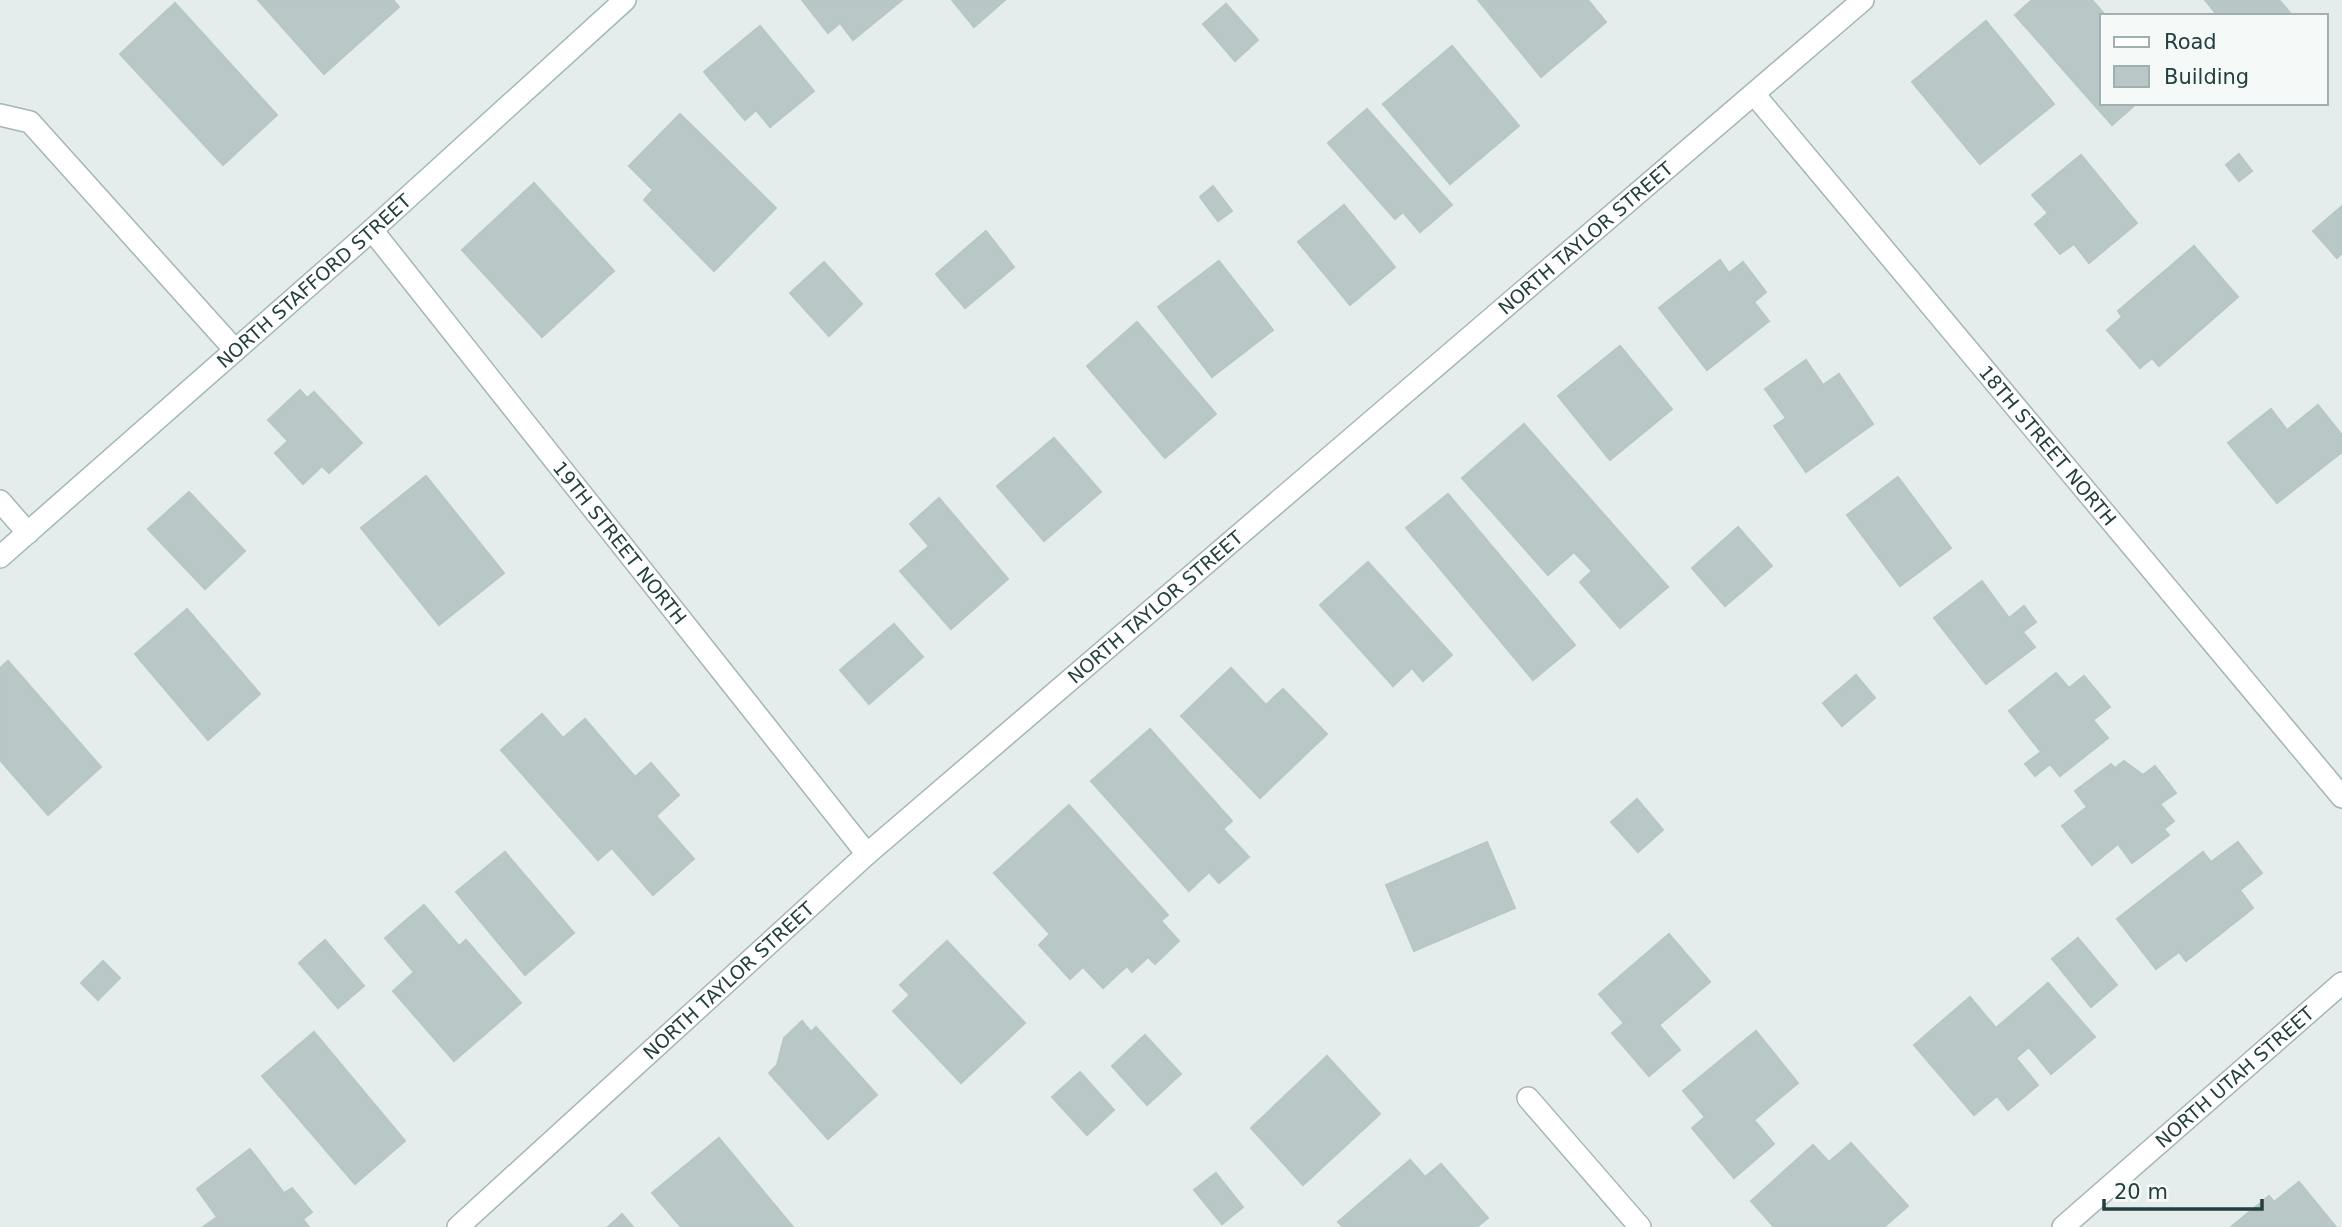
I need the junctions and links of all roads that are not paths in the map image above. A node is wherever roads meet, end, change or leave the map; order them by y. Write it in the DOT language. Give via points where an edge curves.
graph roads {
  1 [pos="625,0"];
  2 [pos="1863,0"];
  3 [pos="1754,94"];
  4 [pos="0,115"];
  5 [pos="372,230"];
  6 [pos="235,350"];
  7 [pos="0,501"];
  8 [pos="28,533"];
  9 [pos="0,557"];
  10 [pos="2342,797"];
  11 [pos="867,854"];
  12 [pos="2342,983"];
  13 [pos="1528,1098"];
  14 [pos="458,1227"];
  15 [pos="1640,1227"];
  16 [pos="2063,1227"];
  1 -- 5 [label="street, NORTH STAFFORD STREET"];
  2 -- 3 [label="street, NORTH TAYLOR STREET"];
  3 -- 10 [label="street, 18TH STREET NORTH"];
  3 -- 11 [label="street, NORTH TAYLOR STREET"];
  4 -- 6 [label="street" via="30,122"];
  5 -- 6 [label="street, NORTH STAFFORD STREET"];
  5 -- 11 [label="street, 19TH STREET NORTH"];
  6 -- 8 [label="street, NORTH STAFFORD STREET"];
  7 -- 8 [label="street"];
  8 -- 9 [label="street, NORTH STAFFORD STREET"];
  11 -- 14 [label="street, NORTH TAYLOR STREET"];
  12 -- 16 [label="street, NORTH UTAH STREET"];
  13 -- 15 [label="street"];
}
